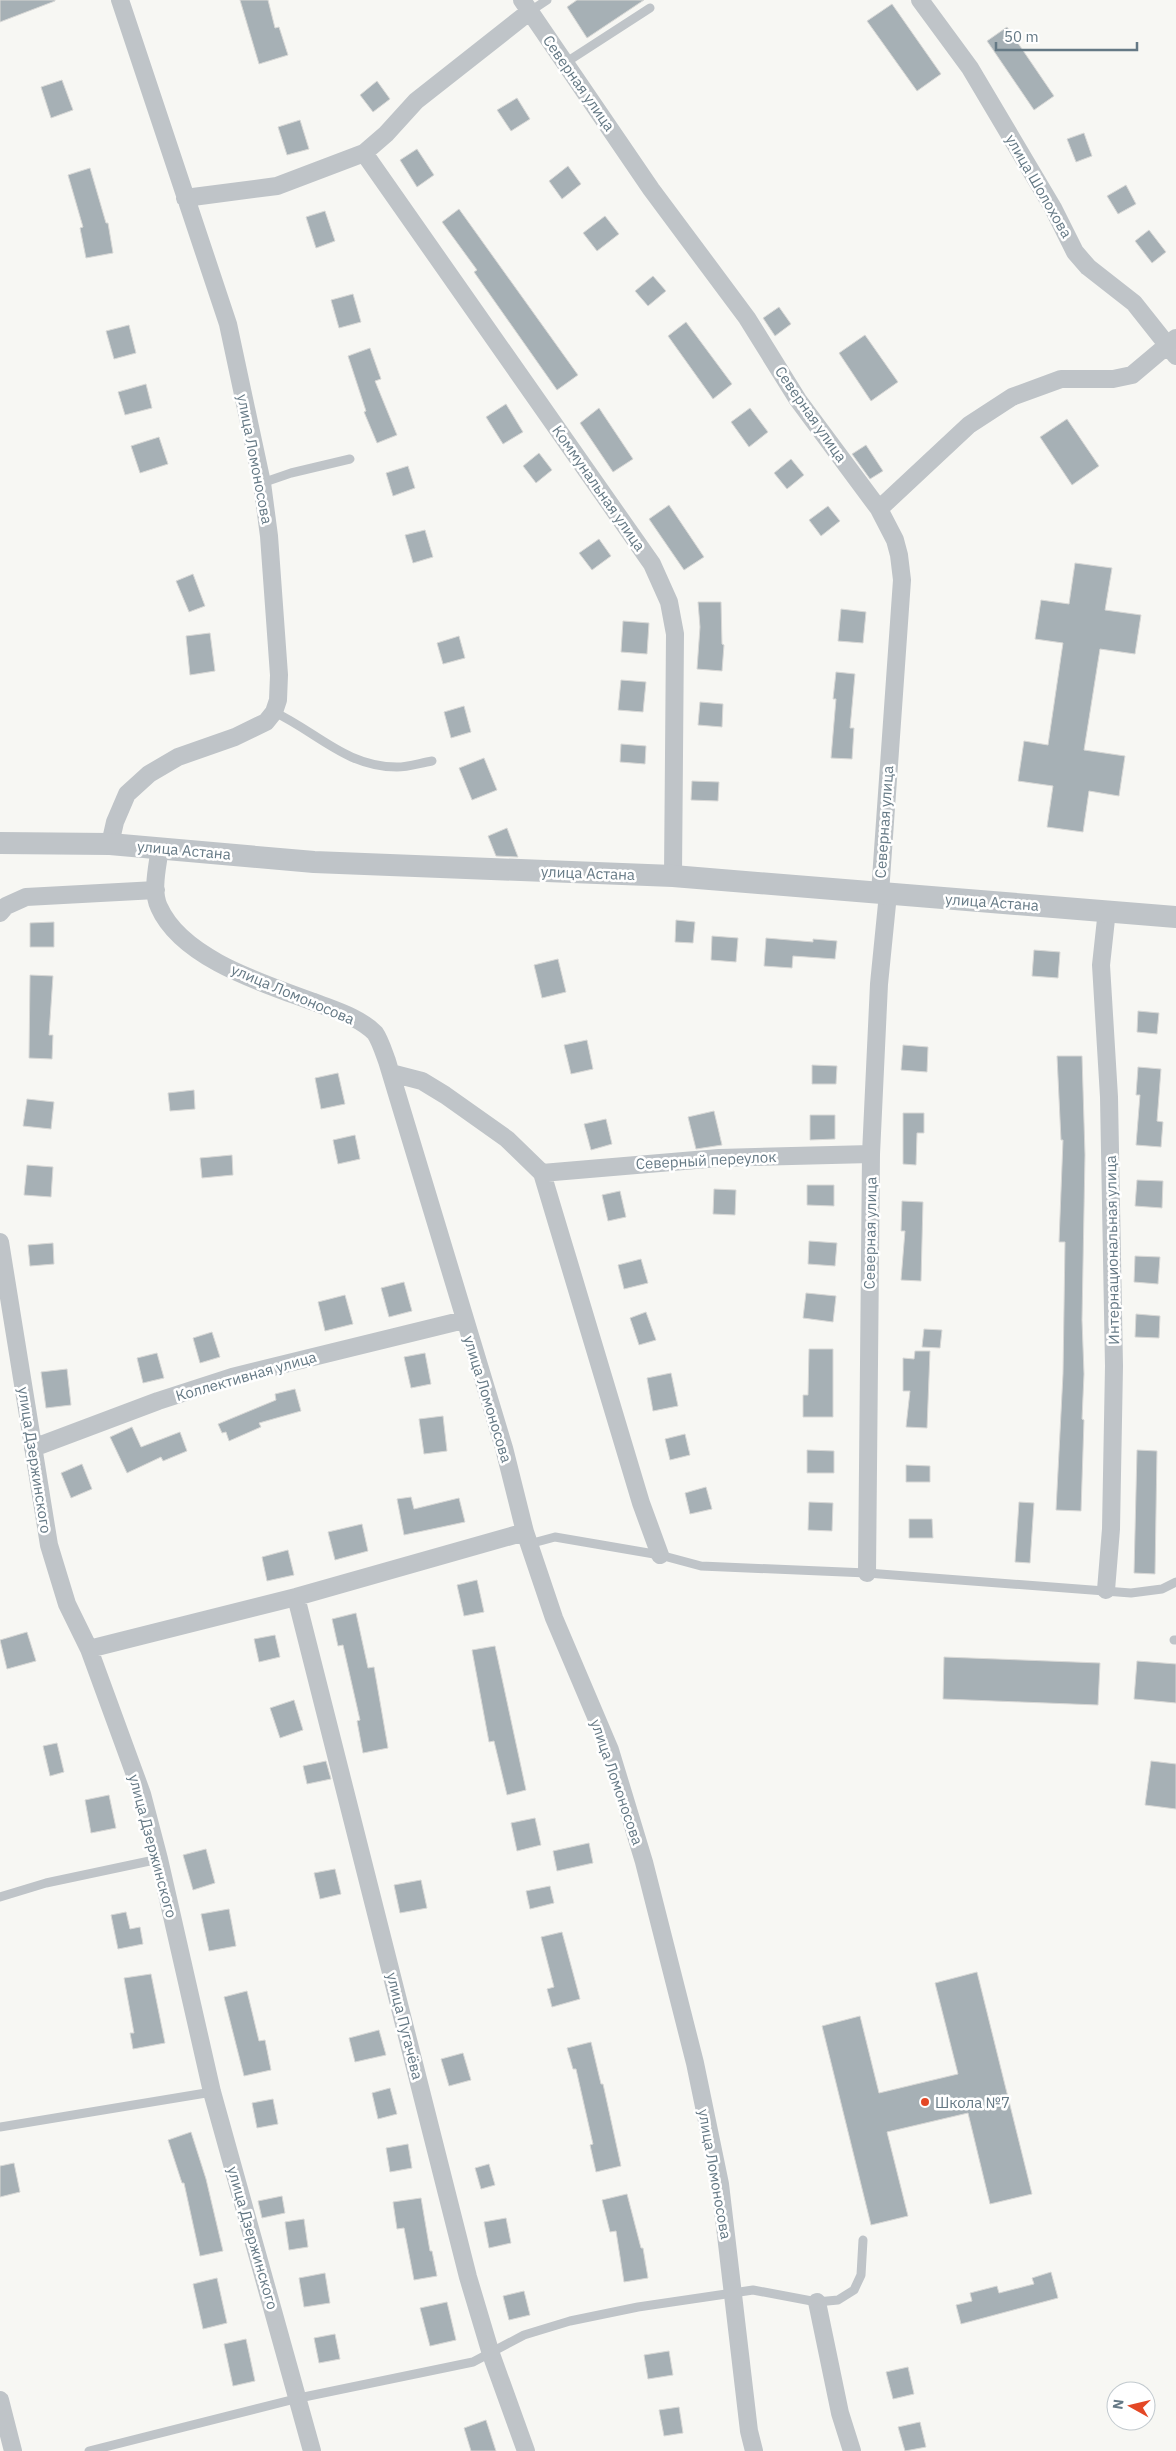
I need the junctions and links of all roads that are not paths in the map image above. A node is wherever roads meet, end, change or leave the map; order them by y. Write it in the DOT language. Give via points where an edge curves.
graph roads {
  1 [pos="120,0"];
  2 [pos="547,0"];
  3 [pos="920,0"];
  4 [pos="525,6"];
  5 [pos="650,8"];
  6 [pos="565,63"];
  7 [pos="364,153"];
  8 [pos="185,198"];
  9 [pos="1173,346"];
  10 [pos="350,459"];
  11 [pos="262,483"];
  12 [pos="879,509"];
  13 [pos="274,712"];
  14 [pos="432,761"];
  15 [pos="0,843"];
  16 [pos="110,844"];
  17 [pos="160,847"];
  18 [pos="673,876"];
  19 [pos="156,890"];
  20 [pos="884,893"];
  21 [pos="1107,910"];
  22 [pos="0,914"];
  23 [pos="1176,917"];
  24 [pos="391,1073"];
  25 [pos="871,1154"];
  26 [pos="542,1172"];
  27 [pos="0,1242"];
  28 [pos="464,1320"];
  29 [pos="33,1448"];
  30 [pos="527,1538"];
  31 [pos="660,1555"];
  32 [pos="867,1573"];
  33 [pos="1176,1582"];
  34 [pos="1106,1590"];
  35 [pos="296,1597"];
  36 [pos="89,1649"];
  37 [pos="159,1859"];
  38 [pos="0,1897"];
  39 [pos="212,2092"];
  40 [pos="0,2127"];
  41 [pos="864,2240"];
  42 [pos="734,2292"];
  43 [pos="817,2302"];
  44 [pos="491,2354"];
  45 [pos="299,2398"];
  46 [pos="0,2400"];
  47 [pos="13,2451"];
  48 [pos="90,2451"];
  49 [pos="312,2451"];
  50 [pos="526,2451"];
  51 [pos="754,2451"];
  52 [pos="852,2451"];
  1 -- 8 [label="street, улица Ломоносова"];
  2 -- 4 [label="lane"];
  3 -- 9 [label="street, улица Шолохова" via="970,68 1076,252 1088,267 1134,303"];
  4 -- 6 [label="street, Северная улица"];
  4 -- 7 [label="street" via="416,101"];
  5 -- 6 [label="lane"];
  6 -- 12 [label="street, Северная улица" via="651,189 747,318 798,400"];
  7 -- 8 [label="street" via="277,186"];
  7 -- 18 [label="street, Коммунальная улица" via="652,564 669,602 675,634"];
  8 -- 11 [label="street, улица Ломоносова" via="228,324"];
  9 -- 12 [label="street" via="1132,375 1113,379 1061,379 1012,397 969,425"];
  10 -- 11 [label="lane"];
  11 -- 13 [label="street, улица Ломоносова" via="279,675"];
  12 -- 20 [label="street, Северная улица" via="895,540 902,580"];
  13 -- 14 [label="lane" via="364,763 398,767"];
  13 -- 16 [label="street" via="266,722 178,757 149,774 127,794"];
  15 -- 16 [label="street, улица Астана"];
  16 -- 17 [label="street, улица Астана"];
  17 -- 18 [label="street, улица Астана" via="314,862"];
  17 -- 19 [label="street, улица Ломоносова"];
  18 -- 20 [label="street, улица Астана"];
  19 -- 22 [label="street" via="26,897 6,906"];
  19 -- 24 [label="street, улица Ломоносова" via="159,907 175,930 199,951 258,982 356,1019 375,1034"];
  20 -- 21 [label="street, улица Астана"];
  20 -- 25 [label="street, Северная улица"];
  21 -- 23 [label="street, улица Астана"];
  21 -- 34 [label="street, Интернациональная улица" via="1101,965 1109,1097 1114,1366 1111,1529"];
  24 -- 26 [label="street" via="422,1081 445,1095 507,1138"];
  24 -- 28 [label="street, улица Ломоносова"];
  25 -- 26 [label="street, Северный переулок" via="719,1158"];
  25 -- 32 [label="street, Северная улица"];
  26 -- 31 [label="street" via="640,1503"];
  27 -- 29 [label="street, улица Дзержинского"];
  28 -- 29 [label="street, Коллективная улица" via="232,1377"];
  28 -- 30 [label="street, улица Ломоносова" via="504,1448"];
  29 -- 36 [label="street, улица Дзержинского" via="49,1545 67,1604"];
  30 -- 31 [label="lane" via="555,1537"];
  30 -- 35 [label="street"];
  30 -- 42 [label="street, улица Ломоносова" via="554,1618 610,1750 644,1862 695,2063 720,2184"];
  31 -- 32 [label="lane" via="701,1566"];
  32 -- 34 [label="lane"];
  33 -- 34 [label="lane" via="1162,1588 1131,1593"];
  35 -- 36 [label="street"];
  35 -- 44 [label="street, улица Пугачёва" via="468,2277"];
  36 -- 37 [label="street, улица Дзержинского" via="142,1794"];
  37 -- 38 [label="lane" via="46,1883"];
  37 -- 39 [label="street, улица Дзержинского"];
  39 -- 40 [label="lane"];
  39 -- 45 [label="street, улица Дзержинского"];
  41 -- 43 [label="lane" via="861,2275 854,2290 838,2300"];
  42 -- 43 [label="lane" via="753,2290"];
  42 -- 44 [label="lane" via="570,2321 524,2335"];
  42 -- 51 [label="street, улица Ломоносова"];
  43 -- 52 [label="street" via="840,2413"];
  44 -- 45 [label="lane" via="473,2362"];
  44 -- 50 [label="street, улица Пугачёва"];
  45 -- 48 [label="lane"];
  45 -- 49 [label="street, улица Дзержинского"];
  46 -- 47 [label="street"];
}
